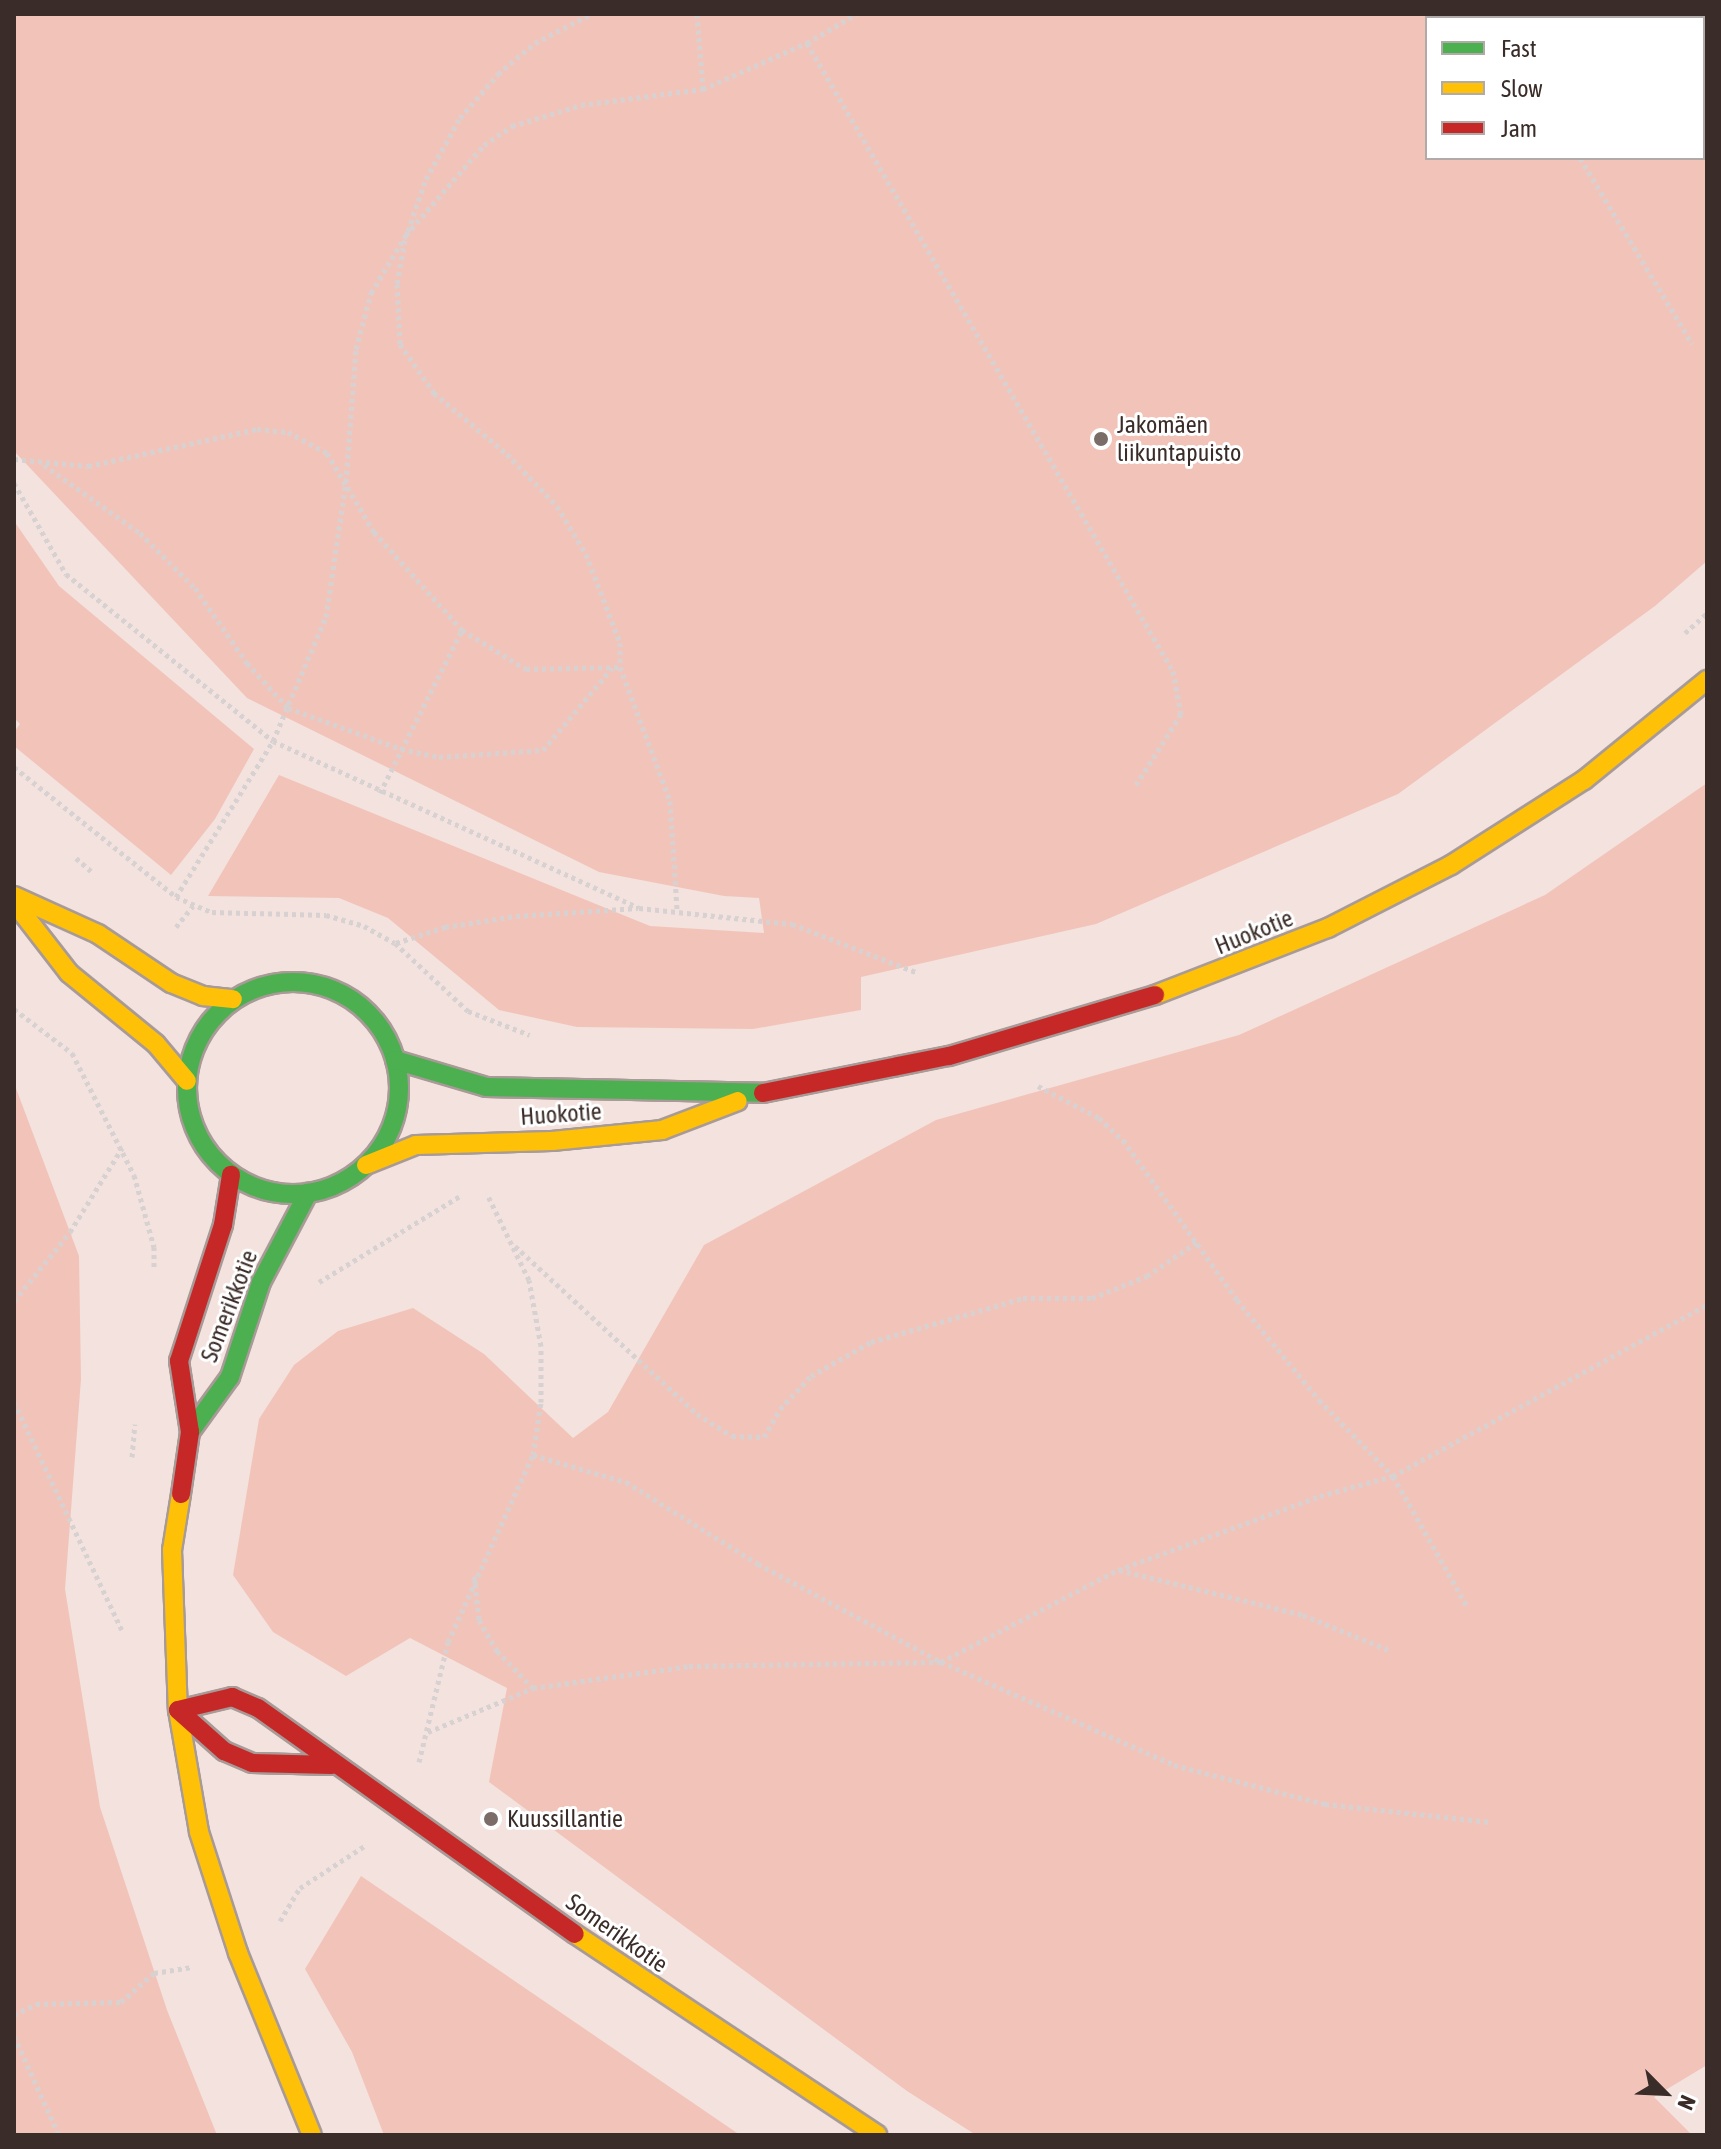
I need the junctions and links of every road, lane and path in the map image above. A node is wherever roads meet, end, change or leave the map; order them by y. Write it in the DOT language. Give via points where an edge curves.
graph roads {
  1 [pos="591,14"];
  2 [pos="697,14"];
  3 [pos="856,14"];
  4 [pos="807,43"];
  5 [pos="703,89"];
  6 [pos="1581,160"];
  7 [pos="406,235"];
  8 [pos="1692,344"];
  9 [pos="14,459"];
  10 [pos="44,465"];
  11 [pos="346,482"];
  12 [pos="14,483"];
  13 [pos="1707,613"];
  14 [pos="462,630"];
  15 [pos="1675,642"];
  16 [pos="620,667"];
  17 [pos="612,668"];
  18 [pos="1707,680"];
  19 [pos="288,708"];
  20 [pos="273,741"];
  21 [pos="401,749"];
  22 [pos="14,767"];
  23 [pos="1136,785"];
  24 [pos="380,793"];
  25 [pos="176,897"];
  26 [pos="14,899"];
  27 [pos="639,908"];
  28 [pos="677,910"];
  29 [pos="395,943"];
  30 [pos="916,972"];
  31 [pos="233,999"];
  32 [pos="14,1009"];
  33 [pos="537,1037"];
  34 [pos="72,1053"];
  35 [pos="395,1060"];
  36 [pos="187,1081"];
  37 [pos="1035,1084"];
  38 [pos="758,1094"];
  39 [pos="122,1148"];
  40 [pos="366,1165"];
  41 [pos="231,1175"];
  42 [pos="479,1180"];
  43 [pos="469,1189"];
  44 [pos="308,1193"];
  45 [pos="511,1242"];
  46 [pos="1197,1242"];
  47 [pos="316,1284"];
  48 [pos="14,1301"];
  49 [pos="1707,1305"];
  50 [pos="14,1402"];
  51 [pos="190,1432"];
  52 [pos="533,1455"];
  53 [pos="1393,1476"];
  54 [pos="1118,1570"];
  55 [pos="474,1576"];
  56 [pos="1467,1606"];
  57 [pos="123,1633"];
  58 [pos="1391,1651"];
  59 [pos="941,1662"];
  60 [pos="533,1688"];
  61 [pos="178,1710"];
  62 [pos="428,1732"];
  63 [pos="422,1758"];
  64 [pos="332,1765"];
  65 [pos="1491,1822"];
  66 [pos="364,1849"];
  67 [pos="276,1933"];
  68 [pos="198,1966"];
  69 [pos="14,2015"];
  70 [pos="15,2040"];
  71 [pos="59,2135"];
  72 [pos="312,2135"];
  73 [pos="877,2135"];
  1 -- 7 [label="path" via="535,43 498,74 460,118 426,179"];
  2 -- 5 [label="path"];
  3 -- 4 [label="path"];
  4 -- 5 [label="path"];
  4 -- 23 [label="path" via="1173,671 1181,714"];
  5 -- 7 [label="path" via="581,105 512,126 484,145"];
  6 -- 8 [label="path"];
  7 -- 11 [label="path" via="371,293 356,349"];
  7 -- 16 [label="path" via="397,284 400,344 434,393 507,454 557,506 586,554 620,643"];
  9 -- 10 [label="path"];
  10 -- 11 [label="path" via="88,466 146,457 257,429 288,432 327,453"];
  10 -- 19 [label="path" via="140,533 195,588 247,663"];
  11 -- 14 [label="path" via="374,532"];
  11 -- 19 [label="path" via="326,617"];
  12 -- 20 [label="path" via="66,574"];
  13 -- 15 [label="path"];
  14 -- 17 [label="path" via="526,669"];
  14 -- 21 [label="path"];
  16 -- 17 [label="path"];
  16 -- 28 [label="path" via="670,801"];
  17 -- 21 [label="path" via="543,750 439,757"];
  18 -- 38 [label="main road, Huokotie" via="1584,780 1451,865 1328,928 1067,1025 949,1056"];
  19 -- 20 [label="path"];
  19 -- 21 [label="path"];
  20 -- 24 [label="path"];
  20 -- 25 [label="path"];
  21 -- 24 [label="path"];
  22 -- 25 [label="path"];
  24 -- 27 [label="path"];
  25 -- 29 [label="path" via="212,912 326,915 364,926"];
  26 -- 31 [label="main road" via="98,934 171,983 203,996"];
  26 -- 36 [label="main road" via="69,973 156,1044"];
  27 -- 28 [label="path"];
  27 -- 29 [label="path" via="516,916 445,927"];
  28 -- 30 [label="path" via="792,924"];
  29 -- 33 [label="path" via="468,1011 491,1024"];
  31 -- 35 [label="main road" via="266,984 302,981 337,990 367,1010"];
  31 -- 36 [label="main road" via="201,1034"];
  32 -- 34 [label="path"];
  35 -- 38 [label="main road, Huokotie" via="486,1087"];
  35 -- 40 [label="main road" via="396,1113 387,1139"];
  36 -- 41 [label="main road" via="194,1125 210,1155"];
  37 -- 46 [label="path" via="1099,1118 1123,1140"];
  38 -- 40 [label="main road, Huokotie" via="662,1130 552,1141 416,1145"];
  39 -- 48 [label="path" via="70,1232"];
  40 -- 44 [label="main road" via="338,1184"];
  41 -- 44 [label="main road" via="278,1193"];
  41 -- 51 [label="main road, Somerikkotie" via="223,1225 179,1361"];
  42 -- 45 [label="path"];
  43 -- 47 [label="path"];
  44 -- 51 [label="main road, Somerikkotie" via="261,1282 230,1377"];
  45 -- 46 [label="path" via="697,1414 732,1436 764,1437 780,1409 811,1376 871,1342 1023,1298 1092,1298 1147,1276"];
  45 -- 52 [label="path" via="529,1280 541,1346"];
  46 -- 53 [label="path" via="1319,1400"];
  49 -- 53 [label="path"];
  50 -- 57 [label="path"];
  51 -- 61 [label="main road, Somerikkotie" via="172,1550"];
  52 -- 55 [label="path"];
  52 -- 59 [label="path" via="626,1482 758,1564"];
  53 -- 54 [label="path" via="1320,1496"];
  53 -- 56 [label="path"];
  54 -- 58 [label="path" via="1303,1615"];
  54 -- 59 [label="path"];
  55 -- 60 [label="path" via="479,1620 497,1651"];
  55 -- 62 [label="path" via="448,1642"];
  59 -- 60 [label="path" via="689,1666"];
  59 -- 65 [label="path" via="1174,1765 1325,1804"];
  60 -- 62 [label="path"];
  61 -- 64 [label="main road" via="224,1751 252,1763"];
  61 -- 64 [label="main road, Somerikkotie" via="232,1697 258,1708"];
  61 -- 72 [label="main road" via="199,1832 238,1953"];
  62 -- 63 [label="path"];
  64 -- 73 [label="main road, Somerikkotie" via="607,1957"];
  66 -- 67 [label="path" via="300,1888"];
  68 -- 69 [label="path" via="154,1973 121,2002 36,2004"];
  70 -- 71 [label="path"];
}
